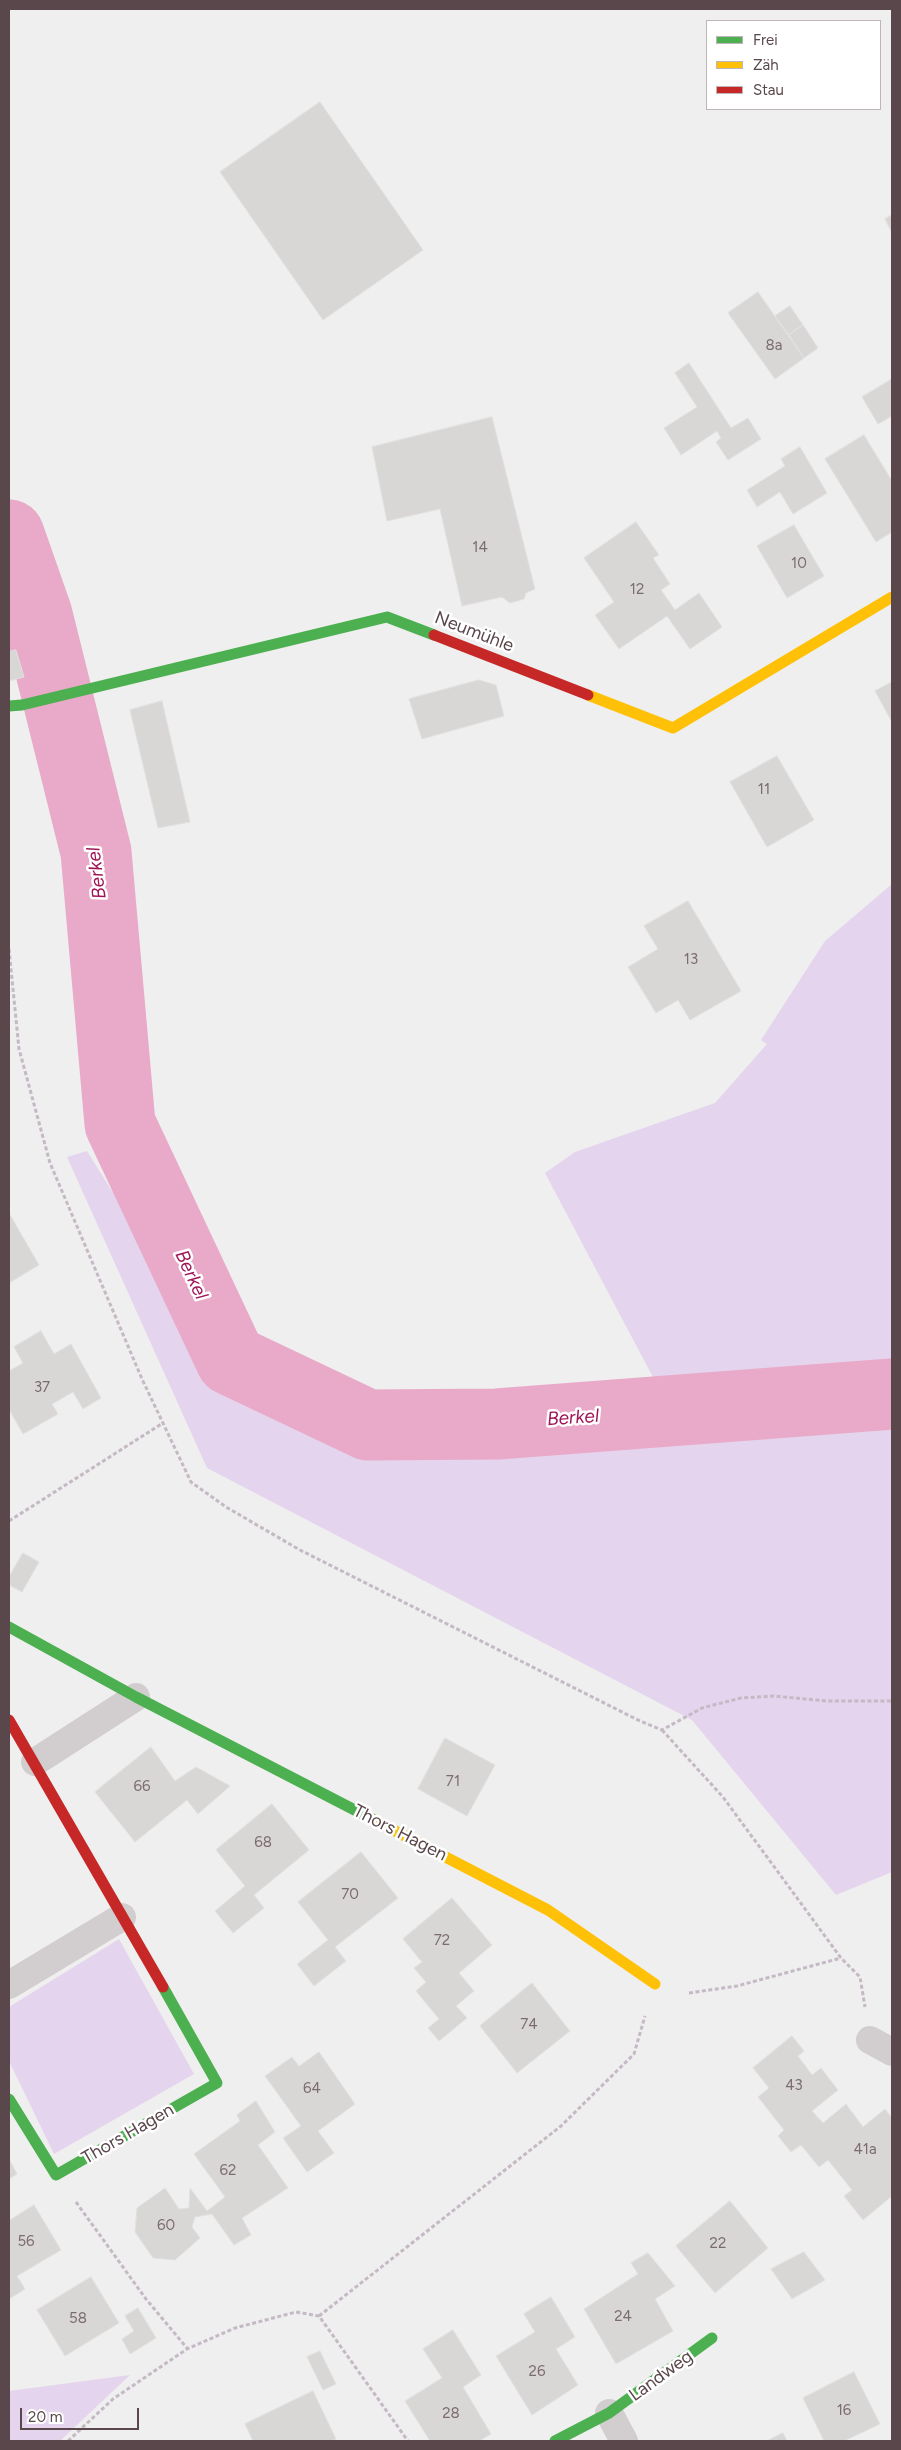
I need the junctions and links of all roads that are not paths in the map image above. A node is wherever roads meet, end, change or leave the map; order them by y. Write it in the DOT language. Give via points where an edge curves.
graph roads {
  1 [pos="892,597"];
  2 [pos="9,706"];
  3 [pos="9,1627"];
  4 [pos="136,1697"];
  5 [pos="9,1720"];
  6 [pos="35,1762"];
  7 [pos="122,1916"];
  8 [pos="655,1984"];
  9 [pos="9,1985"];
  10 [pos="9,2099"];
  11 [pos="712,2338"];
  12 [pos="609,2413"];
  13 [pos="554,2441"];
  14 [pos="624,2441"];
  1 -- 2 [label="street, Neumühle" via="673,728 387,617"];
  3 -- 4 [label="street, Thors Hagen"];
  4 -- 6 [label="street"];
  4 -- 8 [label="street, Thors Hagen" via="548,1910"];
  5 -- 6 [label="street, Thors Hagen"];
  6 -- 7 [label="street, Thors Hagen"];
  7 -- 9 [label="street"];
  7 -- 10 [label="street, Thors Hagen" via="217,2083 56,2175"];
  11 -- 12 [label="street, Landweg"];
  12 -- 13 [label="street, Landweg"];
  12 -- 14 [label="street"];
}
